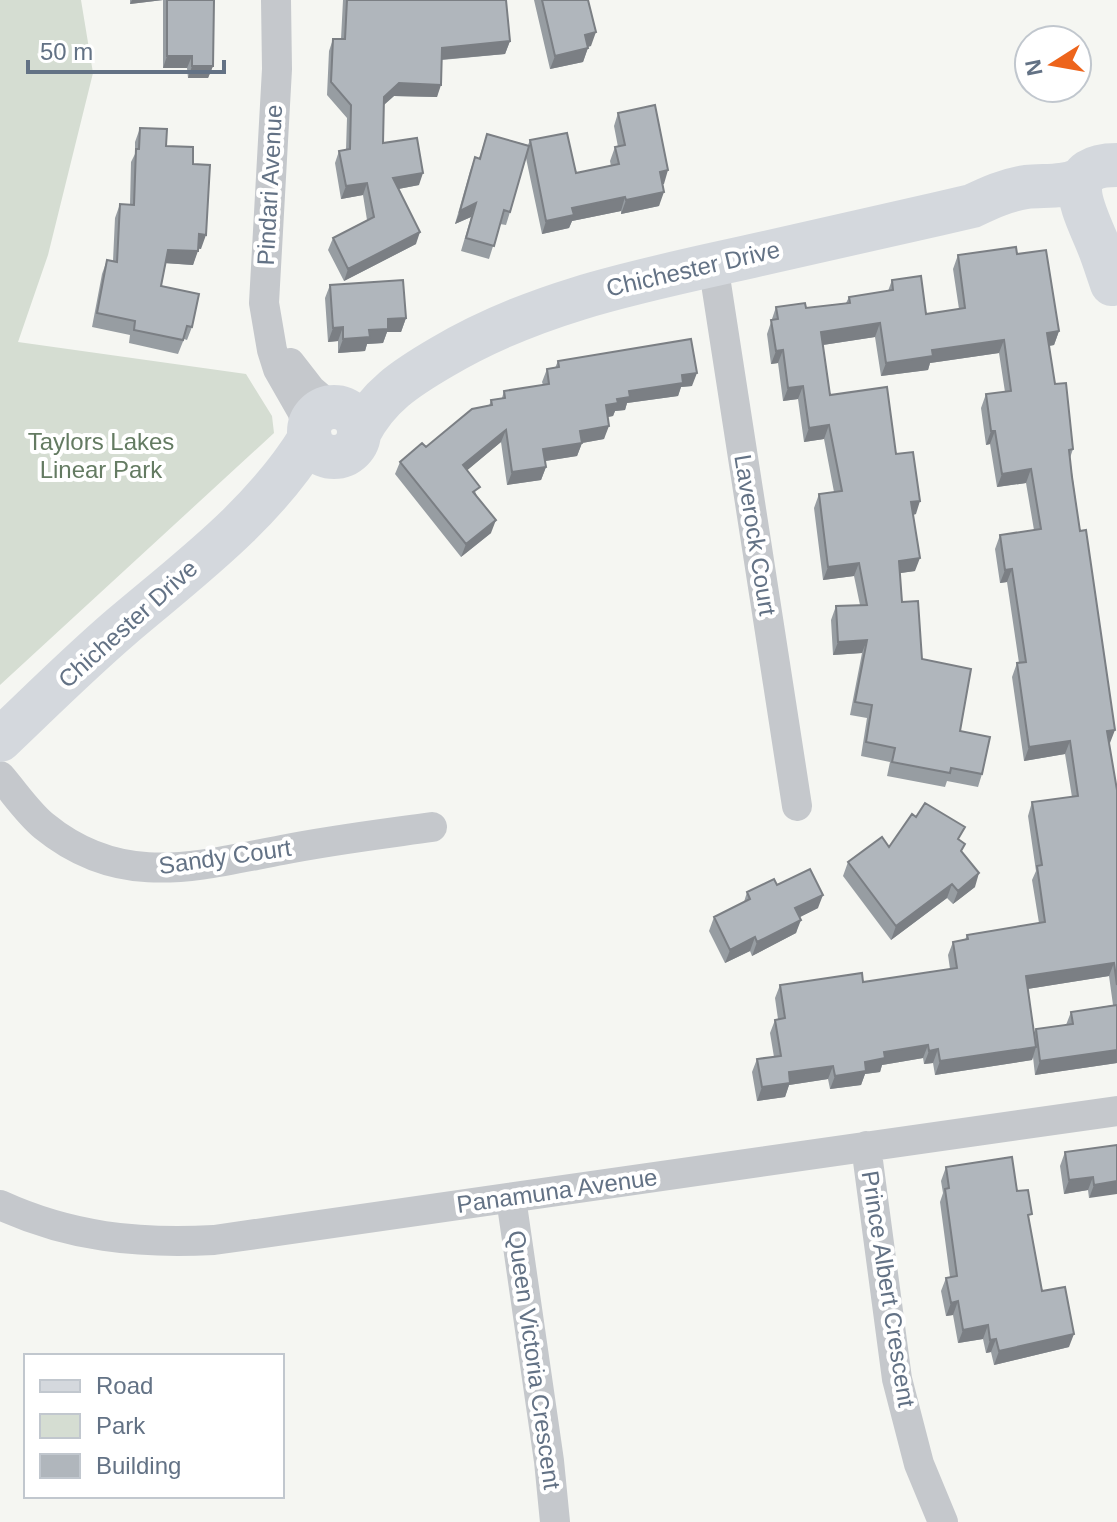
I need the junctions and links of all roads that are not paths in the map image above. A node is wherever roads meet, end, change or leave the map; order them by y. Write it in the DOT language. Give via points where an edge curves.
graph roads {
  1 [pos="276,0"];
  2 [pos="1104,193"];
  3 [pos="713,264"];
  4 [pos="1114,301"];
  5 [pos="331,429"];
  6 [pos="0,740"];
  7 [pos="0,776"];
  8 [pos="797,806"];
  9 [pos="432,827"];
  10 [pos="1117,1111"];
  11 [pos="866,1146"];
  12 [pos="511,1198"];
  13 [pos="0,1205"];
  14 [pos="555,1522"];
  15 [pos="943,1522"];
  1 -- 5 [label="street, Pindari Avenue" via="264,303 278,369 302,411"];
  2 -- 3 [label="street, Chichester Drive" via="1047,205 972,206"];
  2 -- 4 [label="street"];
  3 -- 5 [label="street, Chichester Drive" via="550,305 466,343 371,409"];
  3 -- 8 [label="street, Laverock Court"];
  5 -- 6 [label="street, Chichester Drive" via="308,470 254,508"];
  7 -- 9 [label="street, Sandy Court" via="43,826 74,846 132,867 184,868"];
  10 -- 11 [label="street, Panamuna Avenue"];
  11 -- 12 [label="street, Panamuna Avenue"];
  11 -- 15 [label="street, Prince Albert Crescent" via="897,1379 919,1464"];
  12 -- 13 [label="street, Panamuna Avenue" via="177,1242 90,1235 36,1222"];
  12 -- 14 [label="street, Queen Victoria Crescent"];
}
